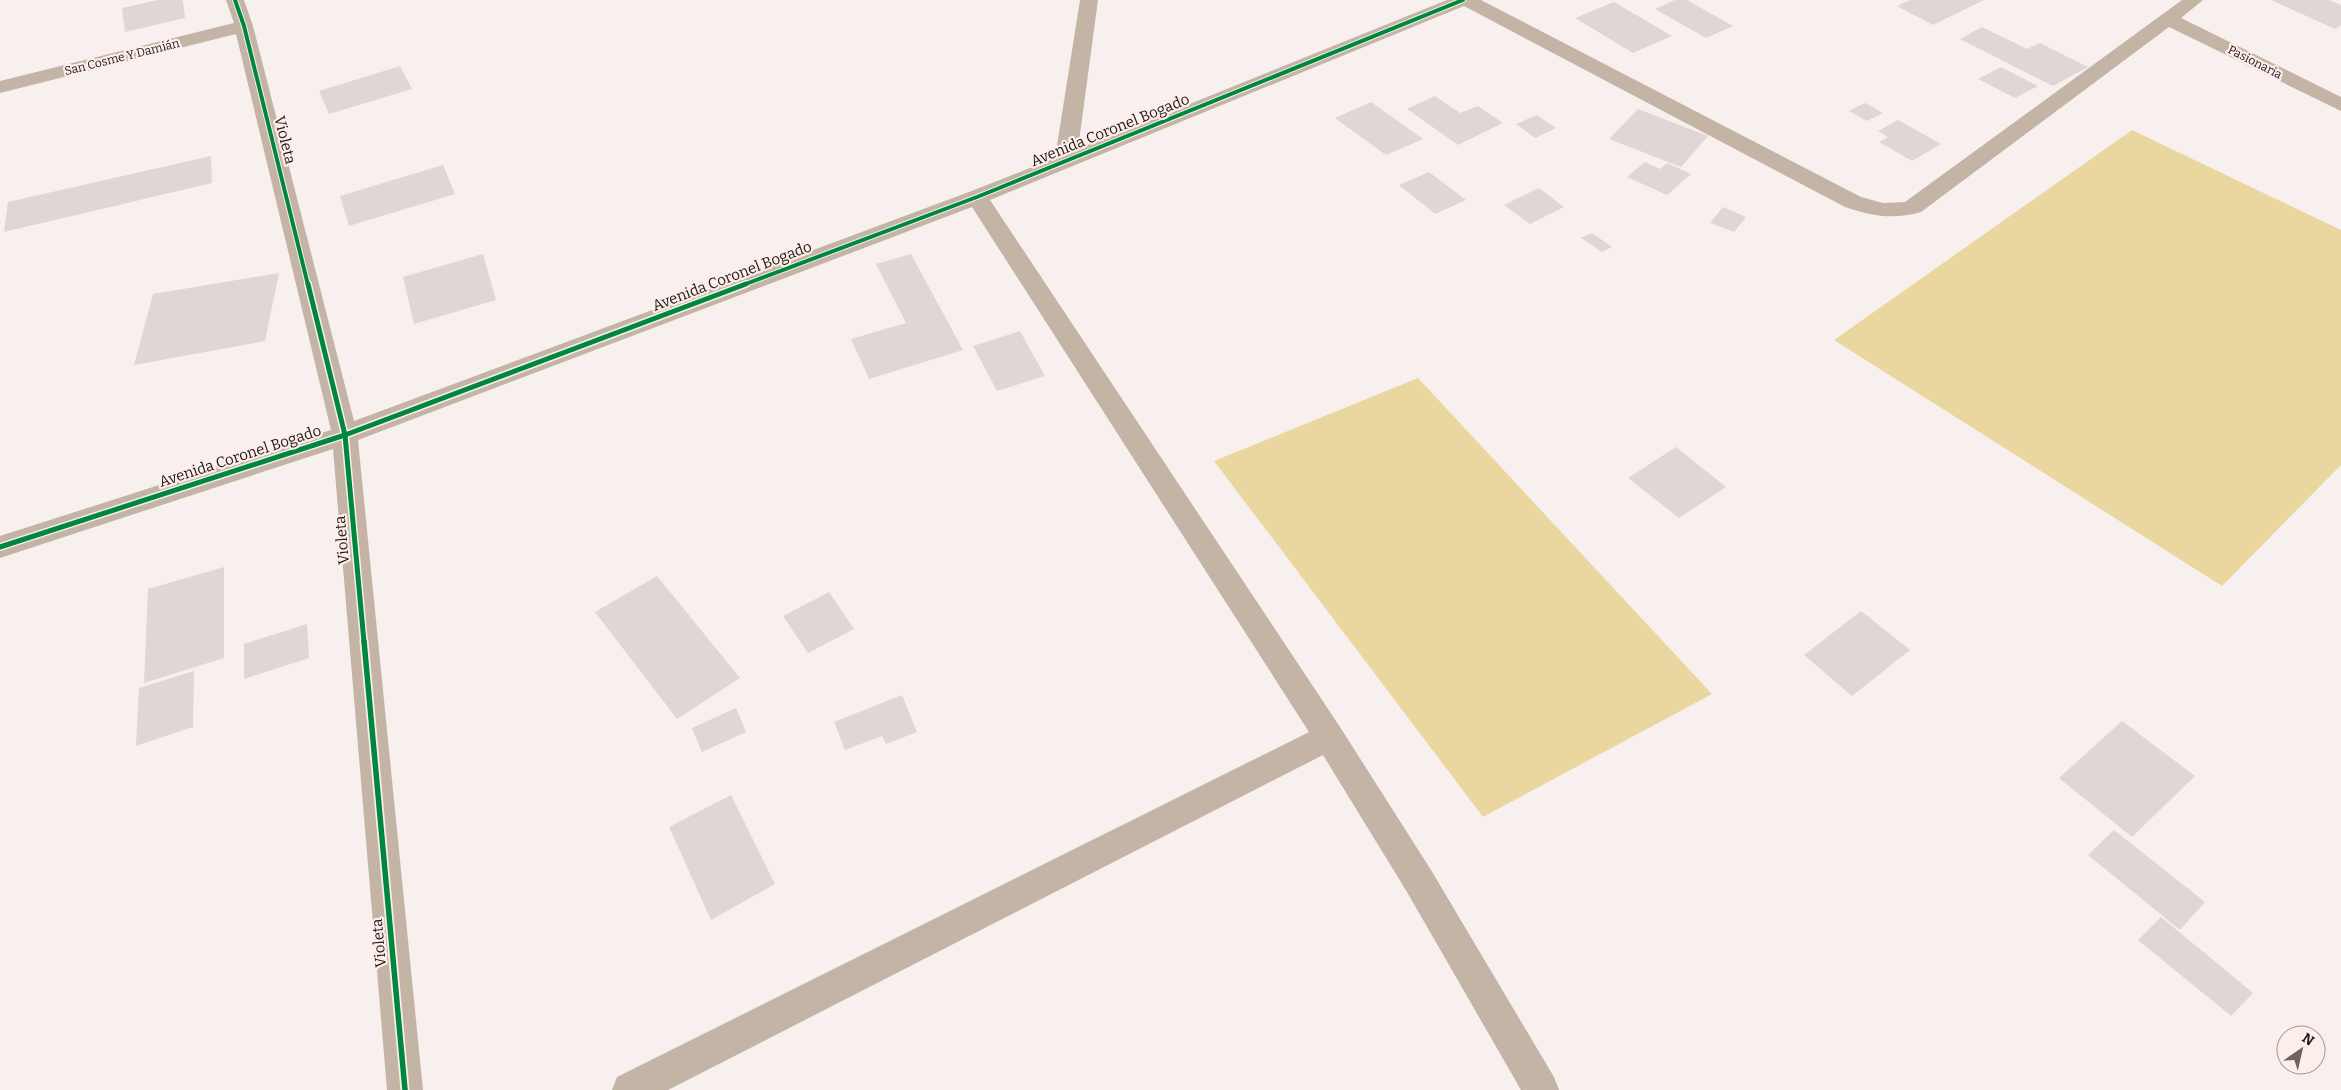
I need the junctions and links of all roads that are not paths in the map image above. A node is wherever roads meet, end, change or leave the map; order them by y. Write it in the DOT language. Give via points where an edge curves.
graph roads {
  1 [pos="235,0"];
  2 [pos="1089,0"];
  3 [pos="1463,0"];
  4 [pos="1468,0"];
  5 [pos="2194,0"];
  6 [pos="2168,19"];
  7 [pos="244,26"];
  8 [pos="0,87"];
  9 [pos="2341,105"];
  10 [pos="1065,163"];
  11 [pos="977,197"];
  12 [pos="345,435"];
  13 [pos="0,547"];
  14 [pos="1329,737"];
  15 [pos="406,1090"];
  16 [pos="630,1090"];
  17 [pos="1541,1090"];
  1 -- 7 [label="street, Violeta"];
  2 -- 10 [label="street"];
  3 -- 10 [label="street, Avenida Coronel Bogado"];
  4 -- 6 [label="street" via="1854,202 1876,210 1900,212 1912,207"];
  5 -- 6 [label="street"];
  6 -- 9 [label="street, Pasionaria"];
  7 -- 8 [label="street, San Cosme Y Damián"];
  7 -- 12 [label="street, Violeta"];
  10 -- 11 [label="street, Avenida Coronel Bogado"];
  11 -- 12 [label="street, Avenida Coronel Bogado"];
  11 -- 14 [label="street"];
  12 -- 13 [label="street, Avenida Coronel Bogado"];
  12 -- 15 [label="street, Violeta"];
  14 -- 16 [label="street"];
  14 -- 17 [label="street" via="1419,881"];
}
